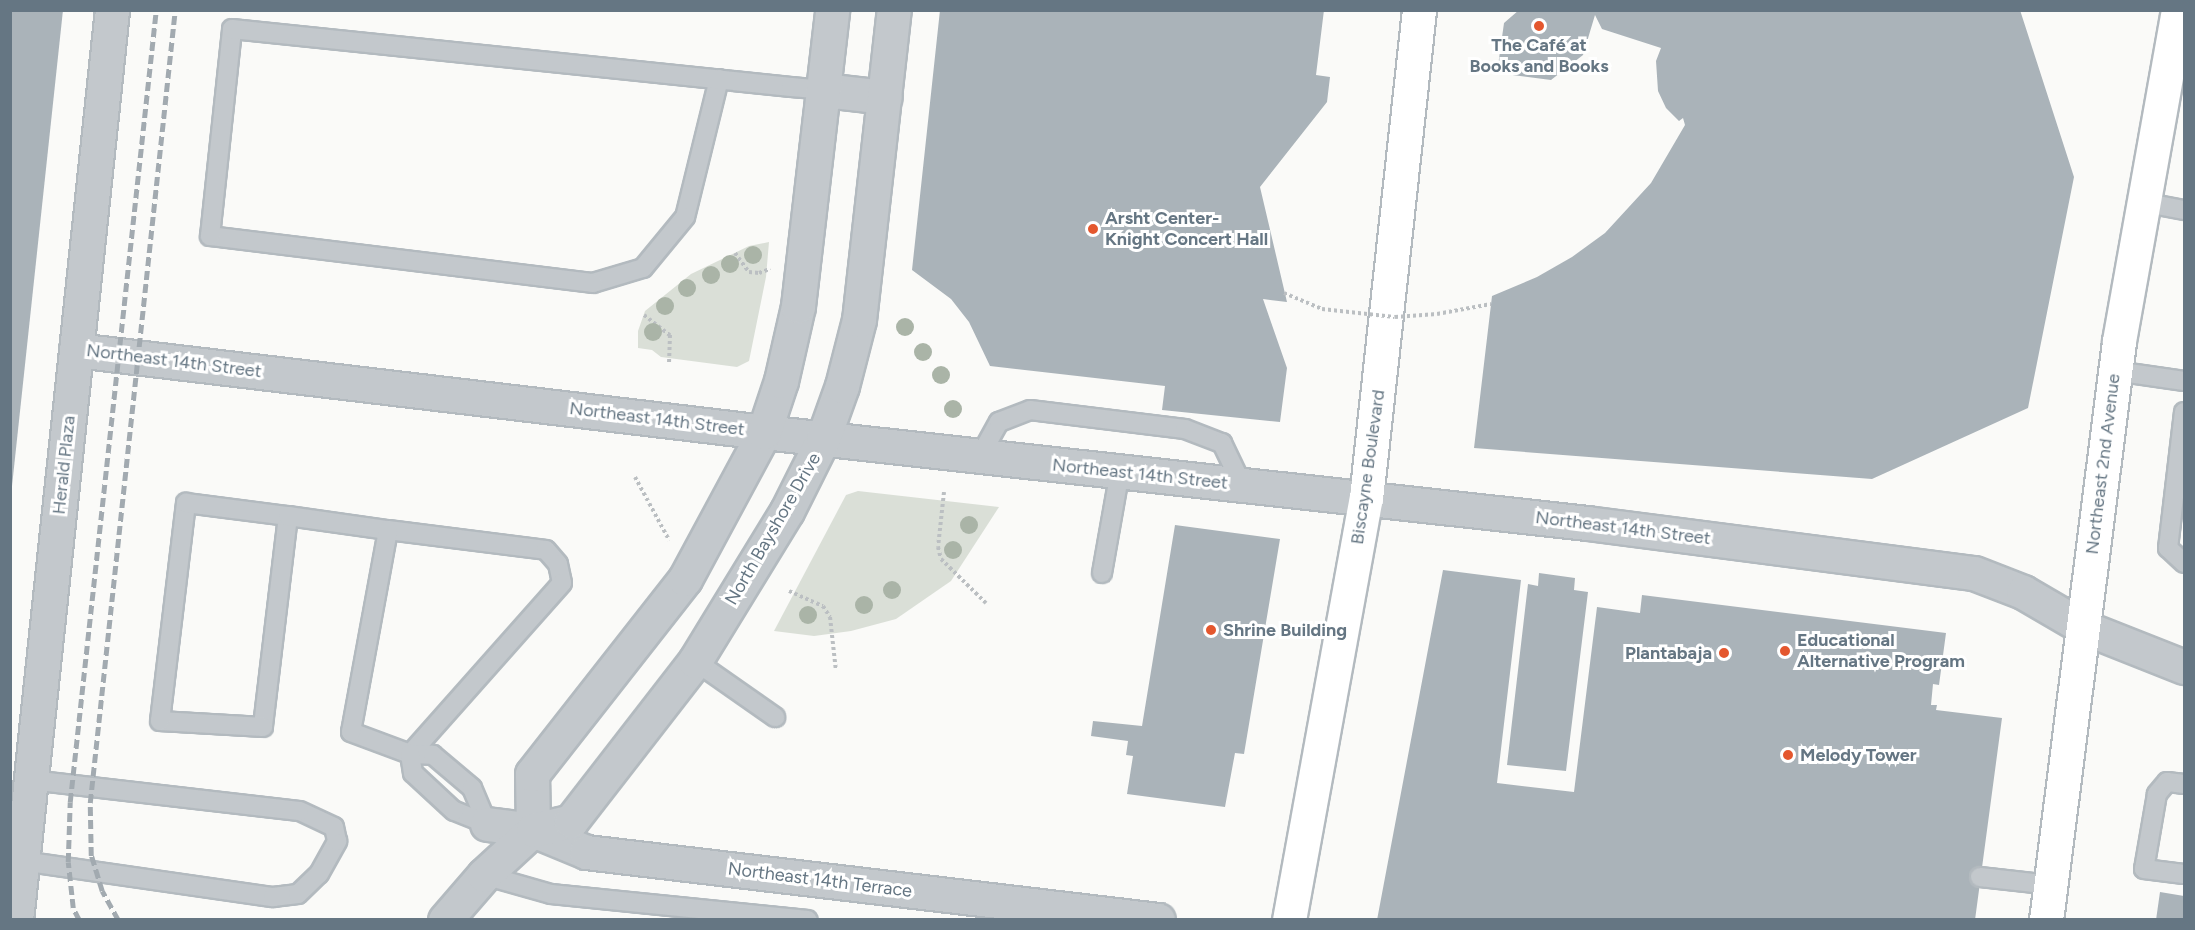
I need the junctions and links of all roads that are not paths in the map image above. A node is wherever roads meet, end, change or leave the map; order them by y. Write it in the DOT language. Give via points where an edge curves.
graph roads {
  1 [pos="112,10"];
  2 [pos="832,10"];
  3 [pos="894,10"];
  4 [pos="1419,10"];
  5 [pos="2178,10"];
  6 [pos="719,79"];
  7 [pos="824,90"];
  8 [pos="885,97"];
  9 [pos="2142,202"];
  10 [pos="2184,210"];
  11 [pos="76,350"];
  12 [pos="2115,371"];
  13 [pos="2184,381"];
  14 [pos="2184,412"];
  15 [pos="764,432"];
  16 [pos="823,439"];
  17 [pos="980,456"];
  18 [pos="1120,471"];
  19 [pos="1242,485"];
  20 [pos="1366,498"];
  21 [pos="288,516"];
  22 [pos="388,530"];
  23 [pos="2184,563"];
  24 [pos="1101,573"];
  25 [pos="2083,627"];
  26 [pos="695,662"];
  27 [pos="2184,667"];
  28 [pos="775,717"];
  29 [pos="410,754"];
  30 [pos="31,780"];
  31 [pos="2184,784"];
  32 [pos="487,824"];
  33 [pos="533,830"];
  34 [pos="22,861"];
  35 [pos="2184,874"];
  36 [pos="484,875"];
  37 [pos="1980,877"];
  38 [pos="2050,885"];
  39 [pos="16,920"];
  40 [pos="445,920"];
  41 [pos="808,920"];
  42 [pos="1158,920"];
  43 [pos="1288,920"];
  44 [pos="2046,920"];
  1 -- 11 [label="street, Herald Plaza"];
  2 -- 7 [label="street"];
  3 -- 8 [label="street, North Bayshore Drive"];
  4 -- 20 [label="main road, Biscayne Boulevard"];
  5 -- 9 [label="main road, Northeast 2nd Avenue"];
  6 -- 6 [label="lane" via="232,29 210,236 593,283 643,268 685,217"];
  6 -- 7 [label="lane"];
  7 -- 8 [label="street"];
  7 -- 15 [label="street" via="798,306 781,381"];
  8 -- 16 [label="street, North Bayshore Drive" via="859,320"];
  9 -- 10 [label="lane"];
  9 -- 12 [label="main road, Northeast 2nd Avenue"];
  11 -- 15 [label="street, Northeast 14th Street"];
  11 -- 30 [label="street, Herald Plaza"];
  12 -- 13 [label="lane"];
  12 -- 25 [label="main road, Northeast 2nd Avenue"];
  14 -- 23 [label="lane" via="2168,548"];
  15 -- 16 [label="street, Northeast 14th Street"];
  15 -- 33 [label="street" via="685,579 532,774"];
  16 -- 17 [label="street, Northeast 14th Street"];
  16 -- 26 [label="street, North Bayshore Drive" via="787,511"];
  17 -- 18 [label="street, Northeast 14th Street"];
  17 -- 19 [label="lane" via="999,422 1030,410 1185,429 1222,443"];
  18 -- 19 [label="street, Northeast 14th Street"];
  18 -- 24 [label="lane"];
  19 -- 20 [label="street, Northeast 14th Street"];
  20 -- 25 [label="street, Northeast 14th Street" via="1974,573 2023,592"];
  20 -- 43 [label="main road, Biscayne Boulevard"];
  21 -- 21 [label="lane" via="186,503 160,721 263,727"];
  21 -- 22 [label="lane"];
  22 -- 29 [label="lane" via="351,732"];
  22 -- 29 [label="lane" via="546,550 558,564 562,583"];
  25 -- 27 [label="street, Northeast 14th Street"];
  25 -- 38 [label="main road, Northeast 2nd Avenue"];
  26 -- 28 [label="lane"];
  26 -- 33 [label="street, North Bayshore Drive" via="571,821"];
  29 -- 32 [label="lane" via="413,773 454,811"];
  29 -- 32 [label="lane" via="433,755 472,789"];
  30 -- 34 [label="street, Herald Plaza"];
  30 -- 34 [label="lane" via="299,811 334,827 337,841 319,874 298,894 273,897"];
  31 -- 35 [label="lane" via="2167,782 2157,794 2144,869"];
  32 -- 33 [label="street, Northeast 14th Terrace"];
  33 -- 36 [label="street, North Bayshore Drive"];
  33 -- 42 [label="street, Northeast 14th Terrace" via="586,852"];
  34 -- 39 [label="street, Herald Plaza"];
  36 -- 40 [label="street, North Bayshore Drive"];
  36 -- 41 [label="lane" via="551,894"];
  37 -- 38 [label="lane"];
  38 -- 44 [label="main road, Northeast 2nd Avenue"];
}
